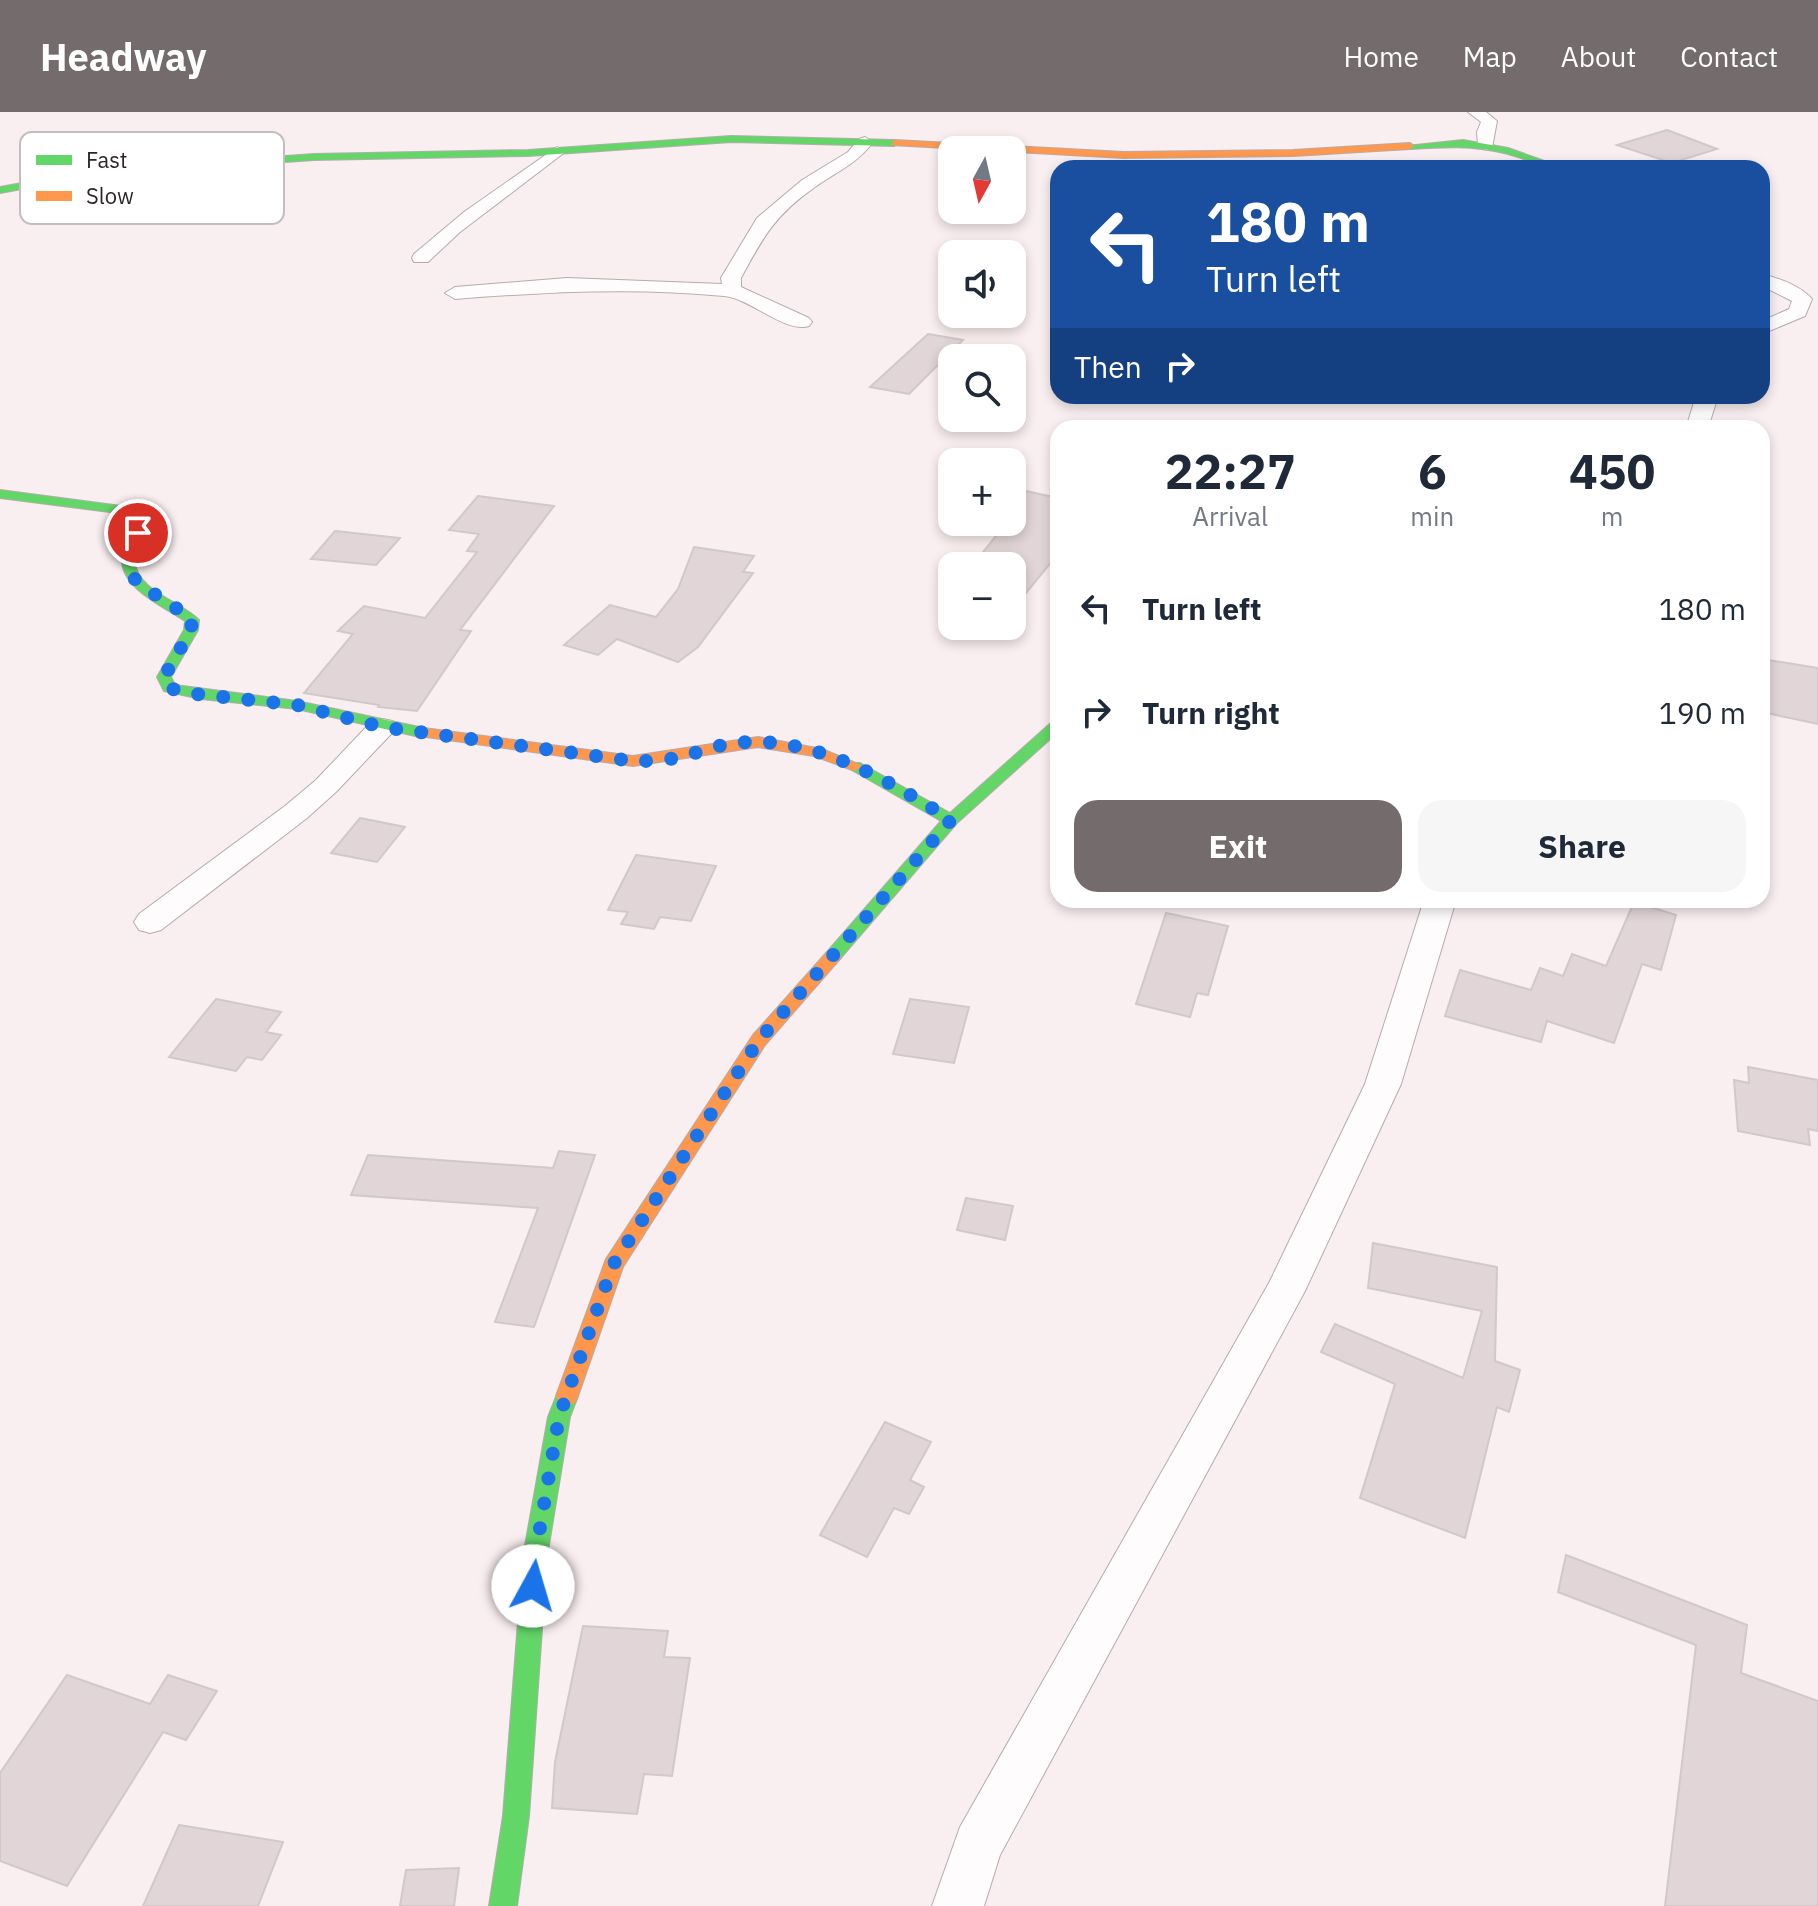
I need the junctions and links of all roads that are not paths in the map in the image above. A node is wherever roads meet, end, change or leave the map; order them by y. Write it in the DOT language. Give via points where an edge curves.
graph roads {
  1 [pos="1476,112"];
  2 [pos="865,142"];
  3 [pos="1486,145"];
  4 [pos="557,152"];
  5 [pos="284,159"];
  6 [pos="1534,160"];
  7 [pos="20,186"];
  8 [pos="0,190"];
  9 [pos="421,258"];
  10 [pos="1770,282"];
  11 [pos="732,290"];
  12 [pos="455,293"];
  13 [pos="802,322"];
  14 [pos="1770,324"];
  15 [pos="0,494"];
  16 [pos="382,727"];
  17 [pos="1050,731"];
  18 [pos="951,820"];
  19 [pos="1438,908"];
  20 [pos="150,922"];
  21 [pos="503,1906"];
  22 [pos="958,1906"];
  1 -- 3 [label="street" via="1489,121"];
  2 -- 3 [label="street" via="1124,155 1324,152 1438,142"];
  2 -- 4 [label="street" via="698,140"];
  2 -- 11 [label="street" via="854,156 763,222 731,278"];
  3 -- 6 [label="street"];
  4 -- 5 [label="street"];
  4 -- 9 [label="street" via="449,229"];
  7 -- 8 [label="street"];
  10 -- 14 [label="street" via="1802,299 1798,312"];
  11 -- 12 [label="street" via="567,284"];
  11 -- 13 [label="street"];
  15 -- 16 [label="street" via="129,511 139,522 128,573 192,620 164,677 169,688 297,705"];
  16 -- 18 [label="street" via="633,761 775,742 899,786"];
  16 -- 20 [label="street" via="296,812"];
  17 -- 18 [label="street"];
  18 -- 21 [label="street" via="759,1040 613,1265 559,1417 535,1557 516,1816"];
  19 -- 22 [label="street" via="1383,1084 1285,1291 978,1845"];
}
